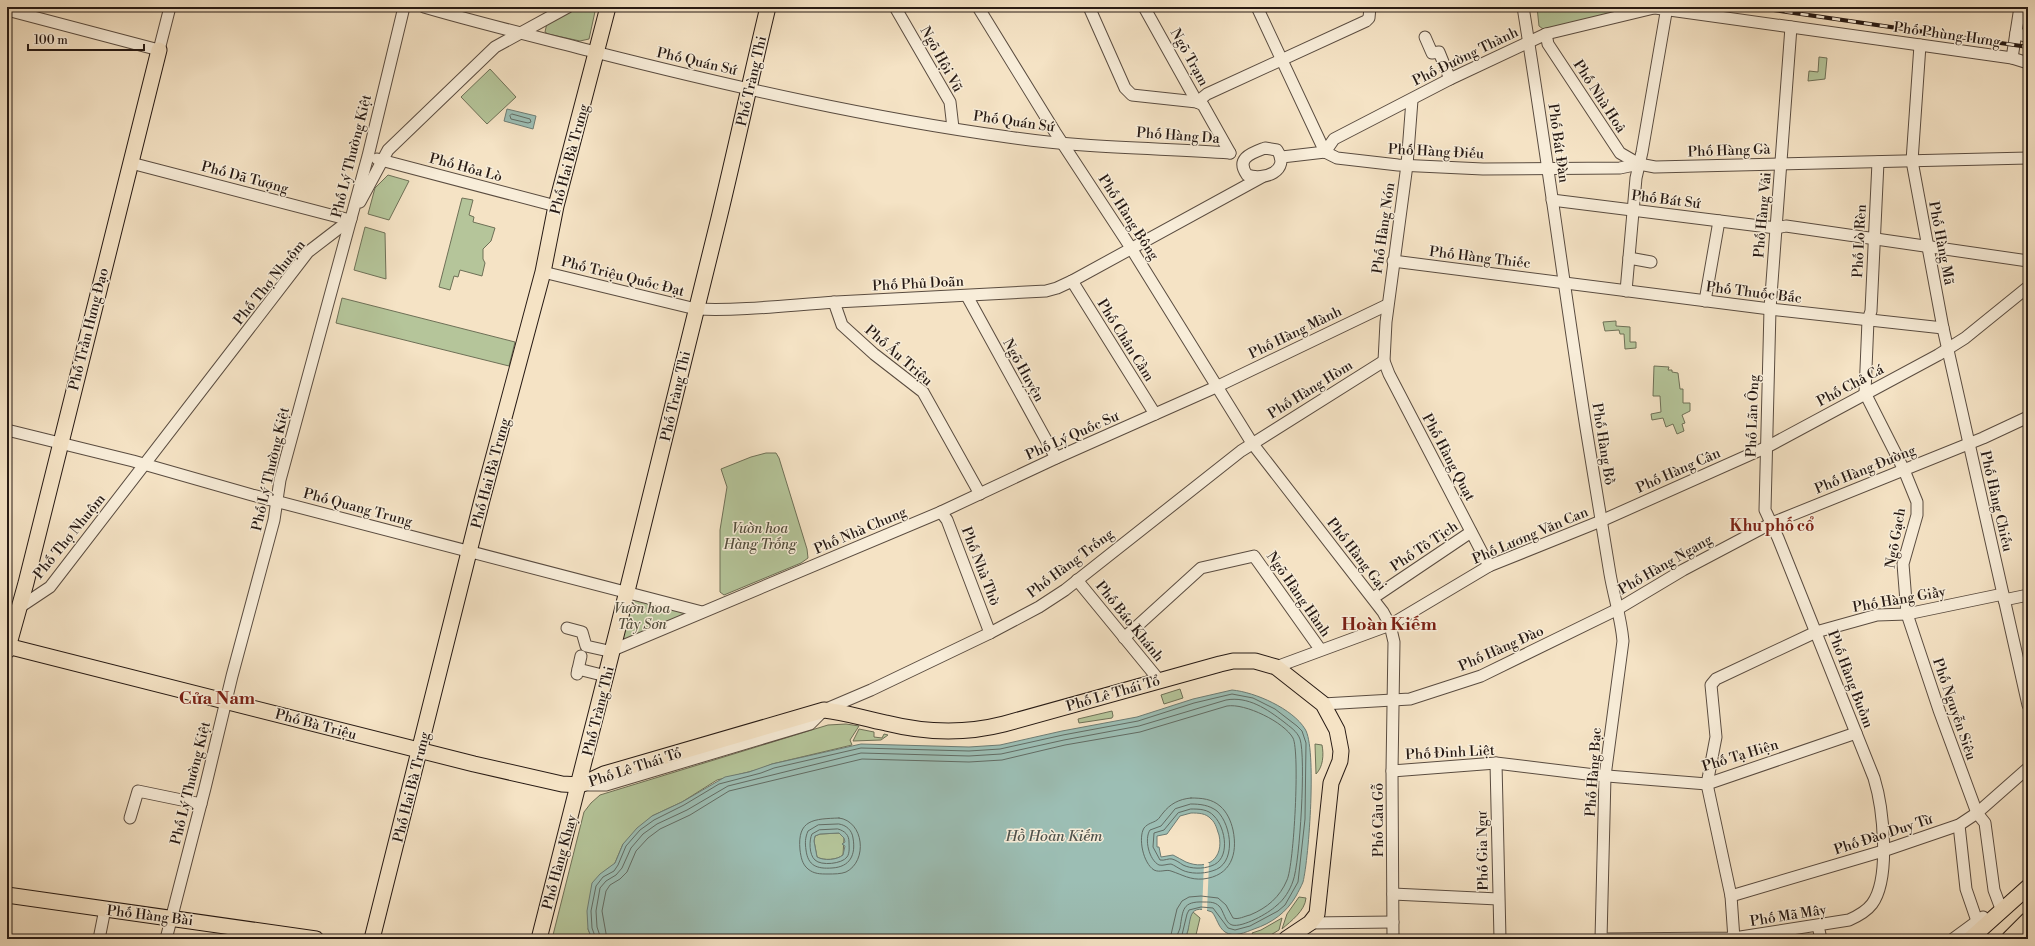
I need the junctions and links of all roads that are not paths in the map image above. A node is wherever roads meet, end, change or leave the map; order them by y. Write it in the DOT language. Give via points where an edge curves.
graph roads {
  1 [pos="170,7"];
  2 [pos="404,7"];
  3 [pos="424,7"];
  4 [pos="568,7"];
  5 [pos="608,7"];
  6 [pos="768,7"];
  7 [pos="895,7"];
  8 [pos="978,7"];
  9 [pos="1090,7"];
  10 [pos="1144,7"];
  11 [pos="1257,7"];
  12 [pos="1370,7"];
  13 [pos="1523,7"];
  14 [pos="1651,7"];
  15 [pos="2020,7"];
  16 [pos="1667,8"];
  17 [pos="7,10"];
  18 [pos="1791,27"];
  19 [pos="2016,33"];
  20 [pos="518,34"];
  21 [pos="1546,34"];
  22 [pos="1425,37"];
  23 [pos="2028,37"];
  24 [pos="1528,42"];
  25 [pos="1920,45"];
  26 [pos="159,50"];
  27 [pos="597,52"];
  28 [pos="2012,58"];
  29 [pos="1282,60"];
  30 [pos="2028,63"];
  31 [pos="1450,79"];
  32 [pos="749,89"];
  33 [pos="1412,100"];
  34 [pos="1198,102"];
  35 [pos="954,128"];
  36 [pos="1062,143"];
  37 [pos="1325,152"];
  38 [pos="368,156"];
  39 [pos="1282,157"];
  40 [pos="2028,158"];
  41 [pos="382,160"];
  42 [pos="1912,161"];
  43 [pos="131,162"];
  44 [pos="1878,162"];
  45 [pos="1782,163"];
  46 [pos="1639,164"];
  47 [pos="1407,166"];
  48 [pos="1547,168"];
  49 [pos="1262,177"];
  50 [pos="1552,200"];
  51 [pos="556,206"];
  52 [pos="1632,210"];
  53 [pos="350,220"];
  54 [pos="1719,221"];
  55 [pos="1776,228"];
  56 [pos="1875,240"];
  57 [pos="1132,248"];
  58 [pos="1928,248"];
  59 [pos="1629,258"];
  60 [pos="1394,261"];
  61 [pos="2028,261"];
  62 [pos="1652,262"];
  63 [pos="543,272"];
  64 [pos="1072,281"];
  65 [pos="1563,283"];
  66 [pos="2028,287"];
  67 [pos="1626,291"];
  68 [pos="967,296"];
  69 [pos="1706,301"];
  70 [pos="834,302"];
  71 [pos="1387,305"];
  72 [pos="1770,309"];
  73 [pos="696,310"];
  74 [pos="1868,320"];
  75 [pos="1943,328"];
  76 [pos="1948,349"];
  77 [pos="1384,361"];
  78 [pos="1216,386"];
  79 [pos="1865,393"];
  80 [pos="1155,414"];
  81 [pos="2028,417"];
  82 [pos="7,430"];
  83 [pos="1252,443"];
  84 [pos="59,444"];
  85 [pos="1968,444"];
  86 [pos="1766,447"];
  87 [pos="1056,458"];
  88 [pos="146,465"];
  89 [pos="1904,470"];
  90 [pos="980,494"];
  91 [pos="277,501"];
  92 [pos="941,512"];
  93 [pos="1601,521"];
  94 [pos="1772,523"];
  95 [pos="1471,532"];
  96 [pos="470,552"];
  97 [pos="1489,566"];
  98 [pos="1077,580"];
  99 [pos="628,592"];
  100 [pos="2028,595"];
  101 [pos="2003,597"];
  102 [pos="1373,598"];
  103 [pos="20,607"];
  104 [pos="1616,610"];
  105 [pos="702,612"];
  106 [pos="1907,614"];
  107 [pos="1390,625"];
  108 [pos="567,628"];
  109 [pos="990,632"];
  110 [pos="1816,632"];
  111 [pos="1124,638"];
  112 [pos="8,648"];
  113 [pos="609,650"];
  114 [pos="1320,650"];
  115 [pos="581,656"];
  116 [pos="1276,667"];
  117 [pos="598,674"];
  118 [pos="1159,680"];
  119 [pos="226,700"];
  120 [pos="1392,701"];
  121 [pos="1323,704"];
  122 [pos="2028,706"];
  123 [pos="824,710"];
  124 [pos="1856,733"];
  125 [pos="420,750"];
  126 [pos="1496,763"];
  127 [pos="2028,768"];
  128 [pos="1392,771"];
  129 [pos="1606,776"];
  130 [pos="1707,784"];
  131 [pos="580,785"];
  132 [pos="201,804"];
  133 [pos="1977,813"];
  134 [pos="130,818"];
  135 [pos="1959,824"];
  136 [pos="1883,851"];
  137 [pos="2028,887"];
  138 [pos="1393,894"];
  139 [pos="7,895"];
  140 [pos="1731,896"];
  141 [pos="1498,899"];
  142 [pos="2006,903"];
  143 [pos="105,909"];
  144 [pos="171,917"];
  145 [pos="1977,921"];
  146 [pos="1310,922"];
  147 [pos="1393,922"];
  148 [pos="2027,922"];
  149 [pos="1818,926"];
  150 [pos="1734,938"];
  151 [pos="98,939"];
  152 [pos="166,939"];
  153 [pos="316,939"];
  154 [pos="372,939"];
  155 [pos="539,939"];
  156 [pos="1286,939"];
  157 [pos="1393,939"];
  158 [pos="1500,939"];
  159 [pos="1601,939"];
  160 [pos="1821,939"];
  161 [pos="1953,939"];
  162 [pos="1970,939"];
  163 [pos="2009,939"];
  1 -- 26 [label="street, Phố Trần Hưng Đạo"];
  2 -- 38 [label="street, Phố Lý Thường Kiệt"];
  3 -- 20 [label="street, Phố Quán Sứ"];
  4 -- 20 [label="street, Phố Thợ Nhuộm"];
  5 -- 27 [label="main road, Phố Hai Bà Trưng"];
  6 -- 32 [label="main road, Phố Tràng Thi"];
  7 -- 35 [label="street, Ngõ Hội Vũ" via="950,102"];
  8 -- 36 [label="street, Phố Hàng Bông"];
  9 -- 34 [label="street" via="1125,88 1132,95"];
  10 -- 34 [label="street, Ngõ Trạm"];
  11 -- 29 [label="street"];
  12 -- 29 [label="street" via="1369,18 1366,21"];
  13 -- 24 [label="street, Phố Bát Đàn"];
  14 -- 16 [label="street, Phố Phùng Hưng"];
  14 -- 21 [label="street, Phố Đường Thành"];
  15 -- 19 [label="street"];
  16 -- 18 [label="street, Phố Phùng Hưng"];
  16 -- 46 [label="street"];
  17 -- 26 [label="street"];
  18 -- 25 [label="street, Phố Phùng Hưng"];
  18 -- 45 [label="street, Phố Hàng Vải"];
  19 -- 23 [label="street, Phố Phùng Hưng"];
  19 -- 28 [label="street"];
  20 -- 27 [label="street, Phố Quán Sứ"];
  20 -- 41 [label="street, Phố Thợ Nhuộm" via="495,47 388,150"];
  21 -- 24 [label="street, Phố Đường Thành"];
  21 -- 46 [label="street, Phố Nhà Hoả" via="1548,44 1620,154"];
  22 -- 31 [label="street" via="1432,53 1439,52"];
  24 -- 31 [label="street, Phố Đường Thành"];
  24 -- 48 [label="street, Phố Bát Đàn"];
  25 -- 28 [label="street, Phố Phùng Hưng"];
  25 -- 42 [label="street, Phố Hàng Mã"];
  26 -- 43 [label="main road, Phố Trần Hưng Đạo"];
  27 -- 32 [label="street, Phố Quán Sứ"];
  27 -- 51 [label="main road, Phố Hai Bà Trưng"];
  28 -- 30 [label="street, Phố Phùng Hưng"];
  29 -- 34 [label="street" via="1207,94"];
  29 -- 37 [label="street"];
  31 -- 33 [label="street, Phố Đường Thành"];
  32 -- 35 [label="street, Phố Quán Sứ"];
  32 -- 73 [label="main road, Phố Tràng Thi"];
  33 -- 37 [label="street, Phố Đường Thành" via="1334,139"];
  33 -- 47 [label="street, Phố Hàng Nón"];
  34 -- 36 [label="street, Phố Hàng Da" via="1203,105 1230,153"];
  35 -- 36 [label="street, Phố Quán Sứ" via="1008,138"];
  36 -- 57 [label="street, Phố Hàng Bông"];
  37 -- 39 [label="street"];
  37 -- 47 [label="street, Phố Hàng Điếu" via="1336,158"];
  38 -- 41 [label="street, Phố Hỏa Lò"];
  38 -- 53 [label="street, Phố Lý Thường Kiệt"];
  39 -- 49 [label="street" via="1280,168"];
  39 -- 49 [label="street" via="1277,150 1271,148 1246,156 1243,163 1247,175"];
  40 -- 42 [label="street, Phố Hàng Gà"];
  41 -- 51 [label="street, Phố Hỏa Lò"];
  41 -- 53 [label="street, Phố Thợ Nhuộm"];
  42 -- 44 [label="street, Phố Hàng Gà"];
  42 -- 58 [label="street, Phố Hàng Mã"];
  43 -- 53 [label="street, Phố Dã Tượng"];
  43 -- 84 [label="main road, Phố Trần Hưng Đạo"];
  44 -- 45 [label="street, Phố Hàng Gà"];
  44 -- 56 [label="street, Phố Lò Rèn"];
  45 -- 46 [label="street, Phố Hàng Gà" via="1655,168"];
  45 -- 55 [label="street, Phố Hàng Vải"];
  46 -- 48 [label="street, Phố Hàng Gà" via="1620,168"];
  46 -- 52 [label="street"];
  47 -- 48 [label="street, Phố Hàng Điếu"];
  47 -- 60 [label="street, Phố Hàng Nón"];
  48 -- 50 [label="street, Phố Bát Đàn"];
  49 -- 57 [label="street"];
  50 -- 52 [label="street, Phố Bát Sứ"];
  50 -- 65 [label="street, Phố Bát Đàn"];
  51 -- 63 [label="main road, Phố Hai Bà Trưng"];
  52 -- 54 [label="street, Phố Bát Sứ"];
  52 -- 59 [label="street"];
  53 -- 88 [label="street, Phố Thợ Nhuộm" via="308,252"];
  53 -- 91 [label="street, Phố Lý Thường Kiệt" via="280,480"];
  54 -- 55 [label="street, Phố Bát Sứ"];
  54 -- 69 [label="street"];
  55 -- 56 [label="street, Phố Bát Sứ" via="1786,226"];
  55 -- 72 [label="street, Phố Hàng Vải"];
  56 -- 58 [label="street, Phố Bát Sứ"];
  56 -- 74 [label="street, Phố Lò Rèn" via="1871,311"];
  57 -- 64 [label="street, Phố Phủ Doãn"];
  57 -- 78 [label="street, Phố Hàng Bông"];
  58 -- 61 [label="street, Phố Bát Sứ"];
  58 -- 75 [label="street, Phố Hàng Mã"];
  59 -- 62 [label="street"];
  59 -- 67 [label="street"];
  60 -- 65 [label="street, Phố Hàng Thiếc"];
  60 -- 71 [label="street, Phố Hàng Nón"];
  63 -- 73 [label="street, Phố Triệu Quốc Đạt"];
  63 -- 96 [label="main road, Phố Hai Bà Trưng"];
  64 -- 68 [label="street, Phố Phủ Doãn" via="1046,290"];
  64 -- 80 [label="street, Phố Chân Cầm"];
  65 -- 67 [label="street, Phố Thuốc Bắc"];
  65 -- 93 [label="street, Phố Hàng Bồ"];
  66 -- 76 [label="street, Phố Chả Cá"];
  67 -- 69 [label="street, Phố Thuốc Bắc"];
  68 -- 70 [label="street, Phố Phủ Doãn"];
  68 -- 87 [label="street, Ngõ Huyện"];
  69 -- 72 [label="street, Phố Thuốc Bắc"];
  70 -- 73 [label="street, Phố Phủ Doãn" via="785,307"];
  70 -- 90 [label="street, Phố Ấu Triệu" via="842,325 923,392"];
  71 -- 77 [label="street, Phố Hàng Nón"];
  71 -- 78 [label="street, Phố Hàng Mành"];
  72 -- 74 [label="street, Phố Thuốc Bắc"];
  72 -- 86 [label="street, Phố Lãn Ông"];
  73 -- 99 [label="main road, Phố Tràng Thi"];
  74 -- 75 [label="street, Phố Thuốc Bắc"];
  74 -- 79 [label="street, Phố Lò Rèn"];
  75 -- 76 [label="street, Phố Hàng Mã"];
  76 -- 79 [label="street, Phố Chả Cá"];
  76 -- 85 [label="street, Phố Hàng Mã"];
  77 -- 83 [label="street, Phố Hàng Hòm"];
  77 -- 95 [label="street, Phố Hàng Quạt"];
  78 -- 80 [label="street, Phố Lý Quốc Sư"];
  78 -- 83 [label="street, Phố Hàng Bông"];
  79 -- 86 [label="street, Phố Chả Cá"];
  79 -- 89 [label="street, Ngõ Gạch"];
  80 -- 87 [label="street, Phố Lý Quốc Sư"];
  81 -- 85 [label="street, Phố Hàng Đường"];
  82 -- 84 [label="street, Phố Quang Trung"];
  83 -- 98 [label="street, Phố Hàng Trống"];
  83 -- 102 [label="street, Phố Hàng Gai"];
  84 -- 88 [label="street, Phố Quang Trung"];
  84 -- 103 [label="main road, Phố Trần Hưng Đạo"];
  85 -- 89 [label="street, Phố Hàng Đường"];
  85 -- 101 [label="street, Phố Hàng Chiếu"];
  86 -- 93 [label="street, Phố Hàng Cân"];
  86 -- 94 [label="street, Phố Lãn Ông" via="1765,510"];
  87 -- 90 [label="street, Phố Lý Quốc Sư"];
  88 -- 91 [label="street, Phố Quang Trung"];
  88 -- 103 [label="street, Phố Thợ Nhuộm" via="50,587"];
  89 -- 94 [label="street, Phố Hàng Đường"];
  89 -- 106 [label="street, Ngõ Gạch" via="1916,502 1916,515 1903,564"];
  90 -- 92 [label="street, Phố Lý Quốc Sư"];
  91 -- 96 [label="street, Phố Quang Trung"];
  91 -- 119 [label="street, Phố Lý Thường Kiệt"];
  92 -- 105 [label="street, Phố Nhà Chung"];
  92 -- 109 [label="street, Phố Nhà Thờ" via="947,520"];
  93 -- 97 [label="street, Phố Lương Văn Can"];
  93 -- 104 [label="street, Phố Hàng Bồ"];
  94 -- 104 [label="street, Phố Hàng Ngang" via="1683,570"];
  94 -- 110 [label="street, Phố Hàng Buồm"];
  95 -- 97 [label="street, Phố Hàng Quạt"];
  95 -- 102 [label="street, Phố Tô Tịch"];
  96 -- 99 [label="street, Phố Quang Trung"];
  96 -- 125 [label="main road, Phố Hai Bà Trưng"];
  97 -- 107 [label="street, Phố Lương Văn Can"];
  98 -- 109 [label="street, Phố Hàng Trống" via="1039,607"];
  98 -- 111 [label="street, Phố Báo Khánh"];
  99 -- 105 [label="street, Phố Quang Trung"];
  99 -- 113 [label="main road, Phố Tràng Thi"];
  100 -- 101 [label="street, Phố Hàng Giầy"];
  101 -- 106 [label="street, Phố Hàng Giầy"];
  101 -- 122 [label="street, Phố Hàng Chiếu"];
  102 -- 107 [label="street, Phố Hàng Gai"];
  103 -- 112 [label="main road, Phố Trần Hưng Đạo"];
  104 -- 120 [label="street, Phố Hàng Đào" via="1481,676 1410,699"];
  104 -- 129 [label="street, Phố Hàng Bạc" via="1622,624 1623,641"];
  105 -- 113 [label="street, Phố Nhà Chung"];
  106 -- 110 [label="street, Phố Hàng Giầy" via="1877,615"];
  106 -- 133 [label="street, Phố Nguyễn Siêu"];
  107 -- 114 [label="street, Phố Lương Văn Can"];
  107 -- 120 [label="street, Phố Hàng Gai" via="1394,642"];
  108 -- 113 [label="street" via="582,632 586,646"];
  109 -- 123 [label="street, Phố Hàng Trống"];
  110 -- 124 [label="street, Phố Hàng Buồm"];
  110 -- 130 [label="street, Phố Hàng Giầy" via="1716,679 1712,686 1716,737"];
  111 -- 114 [label="street, Ngõ Hàng Hành" via="1201,568 1254,556"];
  111 -- 118 [label="street, Phố Báo Khánh"];
  112 -- 119 [label="main road, Phố Bà Triệu"];
  113 -- 131 [label="main road, Phố Tràng Thi"];
  114 -- 116 [label="street, Phố Lương Văn Can"];
  115 -- 117 [label="street" via="578,672"];
  116 -- 118 [label="main road, Phố Lê Thái Tổ" via="1255,662 1233,661"];
  116 -- 121 [label="main road, Phố Lê Thái Tổ"];
  118 -- 123 [label="main road, Phố Lê Thái Tổ" via="1004,724 965,731 942,732"];
  119 -- 125 [label="main road, Phố Bà Triệu"];
  119 -- 132 [label="street, Phố Lý Thường Kiệt"];
  120 -- 121 [label="street"];
  120 -- 128 [label="street, Phố Cầu Gỗ"];
  121 -- 146 [label="main road" via="1337,730 1341,751 1340,761 1331,783 1319,907"];
  123 -- 131 [label="main road, Phố Lê Thái Tổ" via="604,774"];
  124 -- 130 [label="street, Phố Tạ Hiện"];
  124 -- 136 [label="street, Phố Hàng Buồm" via="1878,792"];
  125 -- 131 [label="main road, Phố Bà Triệu" via="562,784"];
  125 -- 154 [label="main road, Phố Hai Bà Trưng"];
  126 -- 128 [label="street, Phố Đinh Liệt"];
  126 -- 129 [label="street, Phố Đinh Liệt"];
  126 -- 141 [label="street, Phố Gia Ngư"];
  127 -- 133 [label="street, Phố Đào Duy Từ"];
  128 -- 138 [label="street, Phố Cầu Gỗ"];
  129 -- 130 [label="street, Phố Tạ Hiện"];
  129 -- 159 [label="street, Phố Hàng Bạc"];
  130 -- 140 [label="street"];
  131 -- 155 [label="main road, Phố Hàng Khay"];
  132 -- 134 [label="street" via="138,791"];
  132 -- 144 [label="street, Phố Lý Thường Kiệt"];
  133 -- 135 [label="street, Phố Đào Duy Từ"];
  133 -- 142 [label="street, Phố Nguyễn Siêu" via="1984,823 1994,890"];
  135 -- 136 [label="street, Phố Đào Duy Từ"];
  135 -- 145 [label="street" via="1966,889"];
  136 -- 140 [label="street, Phố Đào Duy Từ"];
  136 -- 149 [label="street, Phố Mã Mây" via="1878,891 1869,907 1849,920"];
  137 -- 142 [label="main road"];
  138 -- 141 [label="street"];
  138 -- 147 [label="street, Phố Cầu Gỗ"];
  139 -- 143 [label="main road, Phố Hàng Bài"];
  140 -- 150 [label="street"];
  141 -- 158 [label="street, Phố Gia Ngư"];
  142 -- 145 [label="street"];
  142 -- 162 [label="main road"];
  143 -- 144 [label="main road, Phố Hàng Bài"];
  143 -- 151 [label="street"];
  144 -- 152 [label="street, Phố Lý Thường Kiệt"];
  144 -- 153 [label="main road, Phố Hàng Bài"];
  145 -- 161 [label="street"];
  146 -- 147 [label="street"];
  146 -- 156 [label="main road"];
  147 -- 157 [label="street, Phố Cầu Gỗ"];
  148 -- 163 [label="main road"];
  149 -- 150 [label="street, Phố Mã Mây"];
  149 -- 160 [label="street"];
  150 -- 159 [label="street, Phố Mã Mây"];
}
